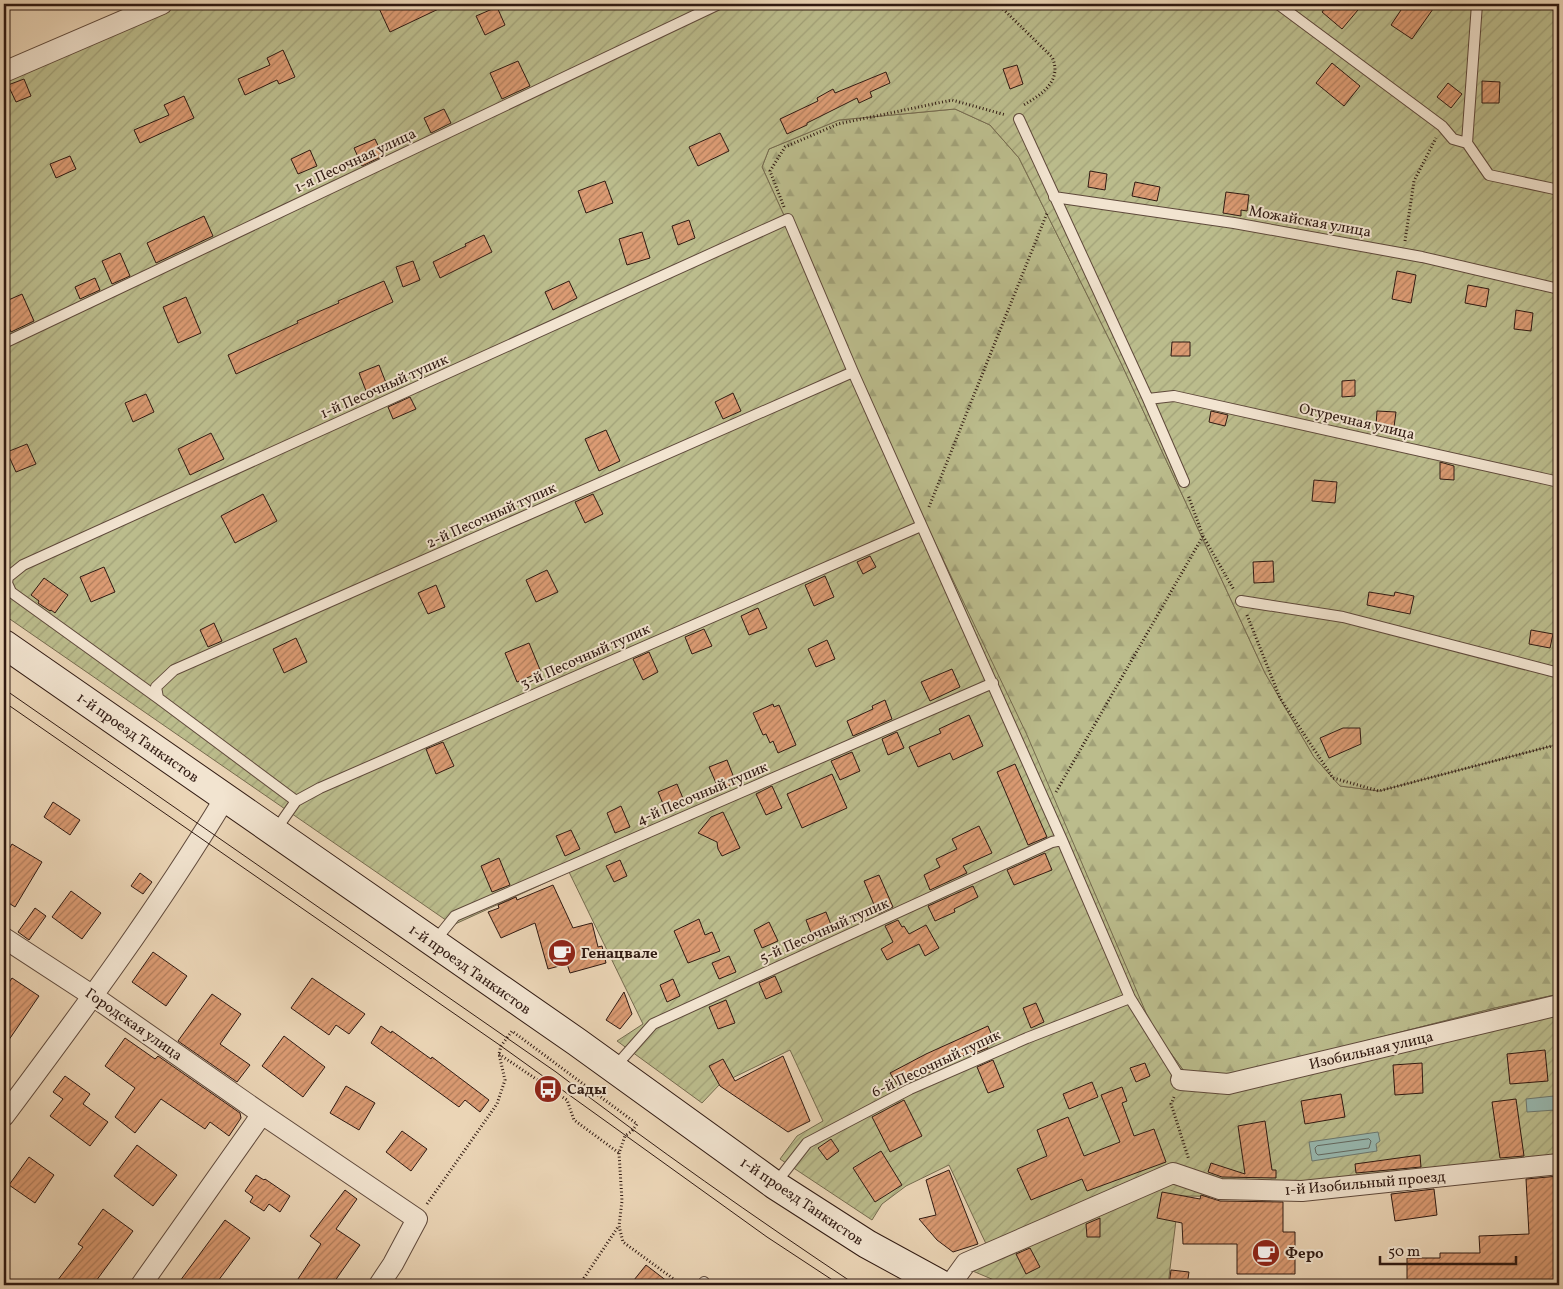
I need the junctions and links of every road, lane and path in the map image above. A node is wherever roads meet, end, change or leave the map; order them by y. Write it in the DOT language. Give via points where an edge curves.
graph roads {
  1 [pos="162,4"];
  2 [pos="719,4"];
  3 [pos="998,4"];
  4 [pos="1278,4"];
  5 [pos="1477,4"];
  6 [pos="4,72"];
  7 [pos="1018,118"];
  8 [pos="1442,126"];
  9 [pos="1467,143"];
  10 [pos="1559,190"];
  11 [pos="1054,196"];
  12 [pos="788,219"];
  13 [pos="1403,254"];
  14 [pos="1559,289"];
  15 [pos="4,343"];
  16 [pos="853,372"];
  17 [pos="1148,399"];
  18 [pos="1184,482"];
  19 [pos="1559,482"];
  20 [pos="921,526"];
  21 [pos="1203,536"];
  22 [pos="1241,601"];
  23 [pos="4,644"];
  24 [pos="1559,673"];
  25 [pos="993,684"];
  26 [pos="158,698"];
  27 [pos="1559,744"];
  28 [pos="1054,796"];
  29 [pos="226,798"];
  30 [pos="296,801"];
  31 [pos="275,832"];
  32 [pos="1062,840"];
  33 [pos="4,938"];
  34 [pos="433,943"];
  35 [pos="93,996"];
  36 [pos="1130,998"];
  37 [pos="1559,1005"];
  38 [pos="499,1054"];
  39 [pos="613,1068"];
  40 [pos="1181,1080"];
  41 [pos="262,1114"];
  42 [pos="4,1116"];
  43 [pos="619,1153"];
  44 [pos="1559,1164"];
  45 [pos="1181,1175"];
  46 [pos="774,1184"];
  47 [pos="417,1219"];
  48 [pos="619,1226"];
  49 [pos="141,1285"];
  50 [pos="379,1285"];
  51 [pos="582,1285"];
  52 [pos="678,1285"];
  53 [pos="942,1285"];
  54 [pos="950,1285"];
  1 -- 6 [label="street"];
  2 -- 15 [label="lane, 1-я Песочная улица"];
  3 -- 7 [label="path" via="1052,57 1056,67 1053,79 1041,95 1022,106"];
  4 -- 8 [label="lane"];
  5 -- 9 [label="lane"];
  7 -- 11 [label="lane"];
  7 -- 12 [label="path" via="952,100 838,124 785,147 770,171"];
  8 -- 9 [label="lane" via="1454,139"];
  8 -- 13 [label="path" via="1414,181"];
  9 -- 10 [label="lane" via="1490,175"];
  11 -- 13 [label="lane, Можайская улица" via="1234,223"];
  11 -- 17 [label="lane"];
  11 -- 20 [label="path"];
  12 -- 16 [label="lane"];
  12 -- 26 [label="lane, 1-й Песочный тупик" via="23,565 8,577 11,592"];
  13 -- 14 [label="lane, Можайская улица"];
  16 -- 20 [label="lane"];
  16 -- 26 [label="lane, 2-й Песочный тупик" via="174,670 156,687"];
  17 -- 18 [label="lane"];
  17 -- 19 [label="lane, Огуречная улица" via="1174,396"];
  18 -- 21 [label="path"];
  20 -- 25 [label="lane"];
  20 -- 30 [label="lane, 3-й Песочный тупик"];
  21 -- 22 [label="path"];
  21 -- 28 [label="path"];
  22 -- 24 [label="lane" via="1343,617"];
  22 -- 27 [label="path" via="1280,698 1333,778 1378,791"];
  23 -- 29 [label="main road, 1-й проезд Танкистов"];
  25 -- 32 [label="lane"];
  25 -- 34 [label="lane, 4-й Песочный тупик" via="455,916"];
  26 -- 30 [label="lane"];
  29 -- 31 [label="main road, 1-й проезд Танкистов"];
  29 -- 35 [label="street"];
  30 -- 31 [label="lane, 3-й Песочный тупик"];
  31 -- 34 [label="main road, 1-й проезд Танкистов"];
  32 -- 36 [label="lane"];
  32 -- 39 [label="lane, 5-й Песочный тупик" via="653,1024"];
  33 -- 35 [label="street, Городская улица"];
  34 -- 39 [label="main road, 1-й проезд Танкистов"];
  35 -- 41 [label="street, Городская улица"];
  35 -- 42 [label="street"];
  36 -- 40 [label="lane"];
  36 -- 46 [label="lane, 6-й Песочный тупик" via="1027,1038 901,1094 807,1144"];
  37 -- 40 [label="street, Изобильная улица" via="1228,1084"];
  38 -- 43 [label="path" via="567,1100 574,1120"];
  38 -- 43 [label="path" via="512,1031 636,1124 625,1136"];
  38 -- 47 [label="path" via="505,1080 498,1104"];
  39 -- 46 [label="main road, 1-й проезд Танкистов"];
  40 -- 45 [label="path" via="1171,1104 1191,1165"];
  41 -- 47 [label="street, Городская улица"];
  41 -- 49 [label="street"];
  43 -- 48 [label="path" via="622,1202"];
  44 -- 45 [label="street, 1-й Изобильный проезд" via="1302,1191 1220,1189"];
  45 -- 54 [label="street" via="966,1263"];
  46 -- 53 [label="main road, 1-й проезд Танкистов" via="867,1244"];
  47 -- 50 [label="street"];
  48 -- 51 [label="path"];
  48 -- 52 [label="path" via="623,1242"];
}
